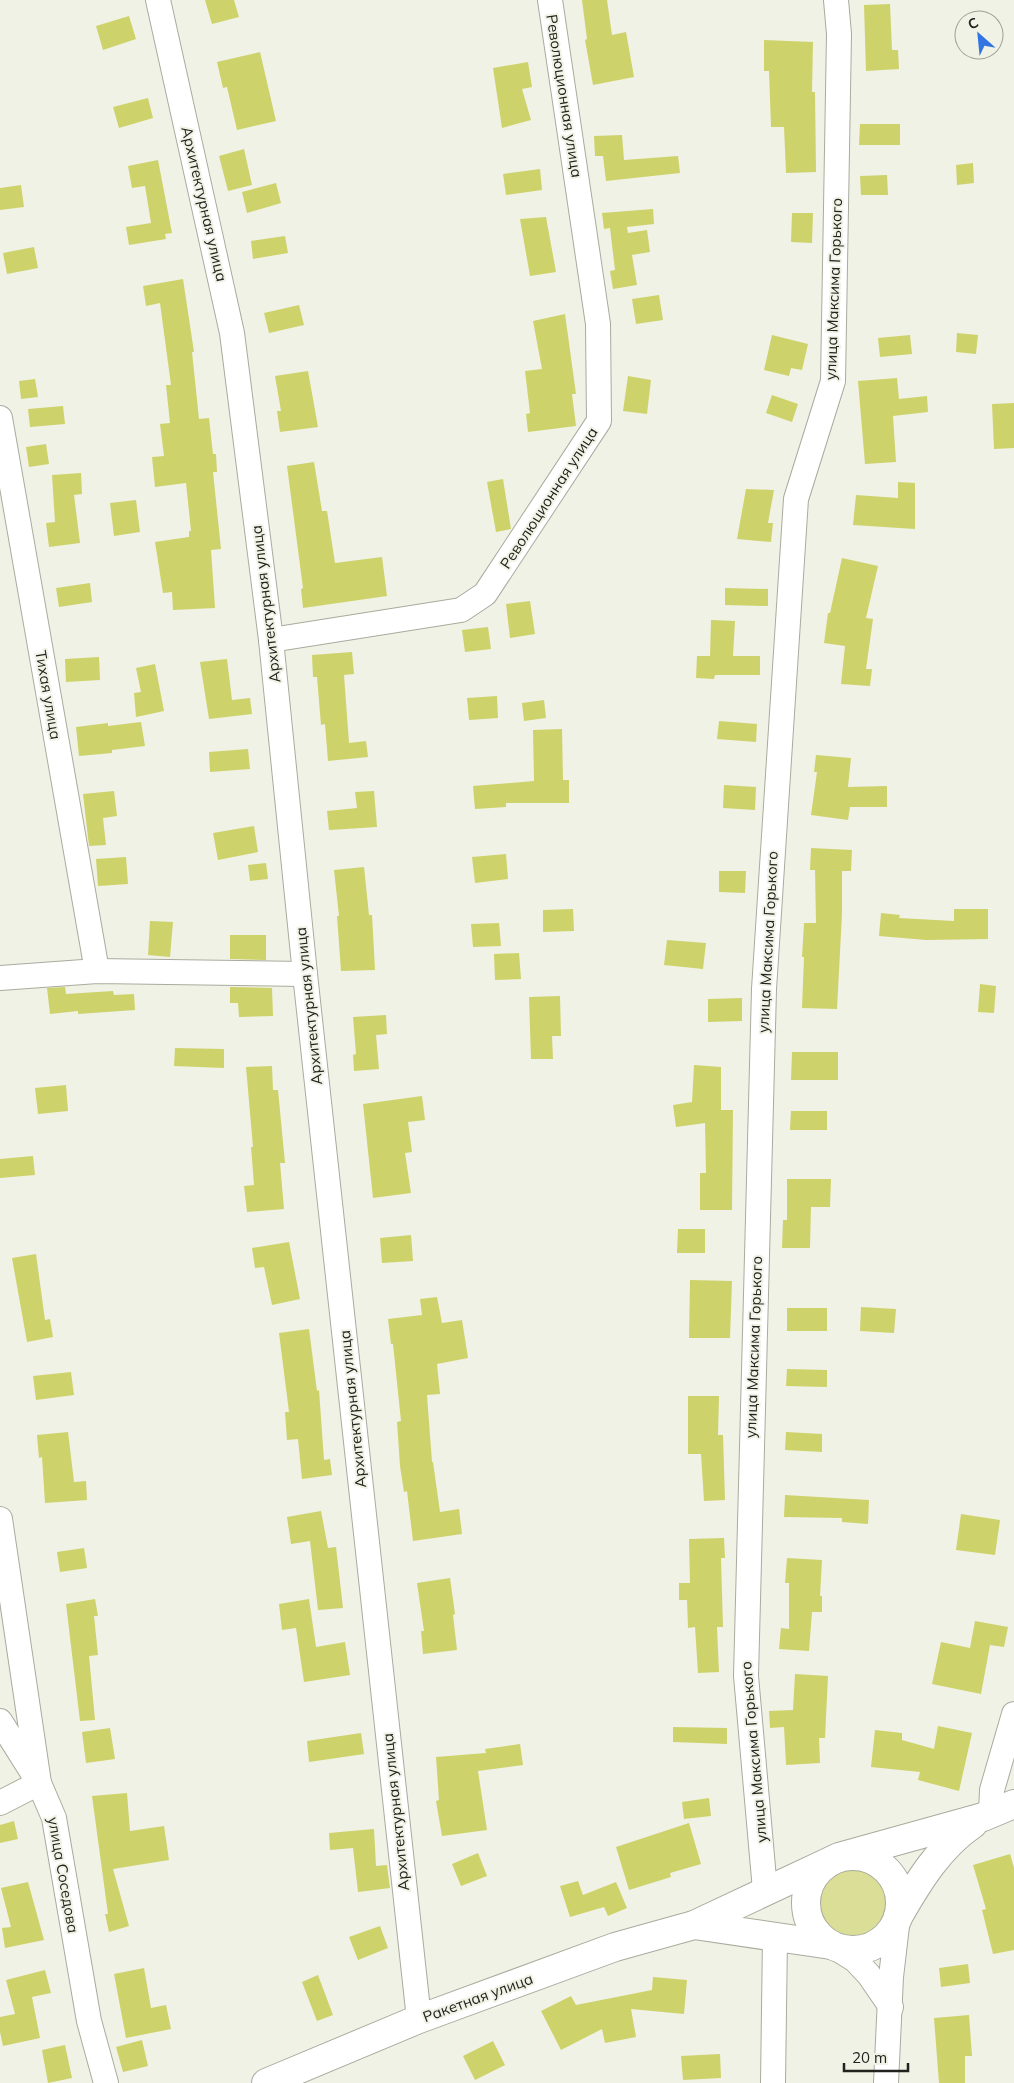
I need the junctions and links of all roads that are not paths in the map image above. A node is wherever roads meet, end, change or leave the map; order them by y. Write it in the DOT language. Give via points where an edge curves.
graph roads {
  1 [pos="158,0"];
  2 [pos="550,0"];
  3 [pos="836,0"];
  4 [pos="0,418"];
  5 [pos="271,640"];
  6 [pos="97,971"];
  7 [pos="305,974"];
  8 [pos="0,978"];
  9 [pos="0,1519"];
  10 [pos="1014,1714"];
  11 [pos="0,1721"];
  12 [pos="39,1783"];
  13 [pos="0,1803"];
  14 [pos="996,1812"];
  15 [pos="839,1857"];
  16 [pos="765,1890"];
  17 [pos="898,1916"];
  18 [pos="694,1925"];
  19 [pos="774,1938"];
  20 [pos="831,1945"];
  21 [pos="891,2008"];
  22 [pos="419,2019"];
  23 [pos="106,2083"];
  24 [pos="266,2083"];
  25 [pos="773,2083"];
  26 [pos="886,2083"];
  1 -- 5 [label="street, Архитектурная улица" via="232,333"];
  2 -- 5 [label="street, Революционная улица" via="598,324 599,422 485,594 461,610"];
  3 -- 16 [label="street, улица Максима Горького" via="839,34 833,381 796,499 764,989 746,1676"];
  4 -- 6 [label="street, Тихая улица"];
  5 -- 7 [label="street, Архитектурная улица"];
  6 -- 7 [label="street"];
  6 -- 8 [label="street"];
  7 -- 22 [label="street, Архитектурная улица"];
  9 -- 12 [label="street, улица Соседова"];
  10 -- 14 [label="street" via="992,1790"];
  11 -- 12 [label="street"];
  12 -- 13 [label="street"];
  12 -- 23 [label="street, улица Соседова" via="54,1818 88,2021"];
  14 -- 15 [label="main road"];
  14 -- 17 [label="main road" via="960,1832 916,1886"];
  15 -- 16 [label="main road, Ракетная улица"];
  15 -- 17 [label="main road" via="860,1855 879,1862 895,1880 901,1902"];
  15 -- 20 [label="main road" via="821,1867 809,1884 806,1910 816,1933"];
  16 -- 18 [label="main road, Ракетная улица"];
  17 -- 20 [label="main road" via="892,1930 868,1948 849,1950"];
  17 -- 21 [label="street"];
  18 -- 19 [label="main road, Ракетная улица"];
  18 -- 22 [label="main road, Ракетная улица" via="615,1947"];
  19 -- 20 [label="main road, Ракетная улица"];
  19 -- 25 [label="street"];
  20 -- 21 [label="street" via="855,1960 870,1975"];
  21 -- 26 [label="street"];
  22 -- 24 [label="main road, Ракетная улица"];
}
